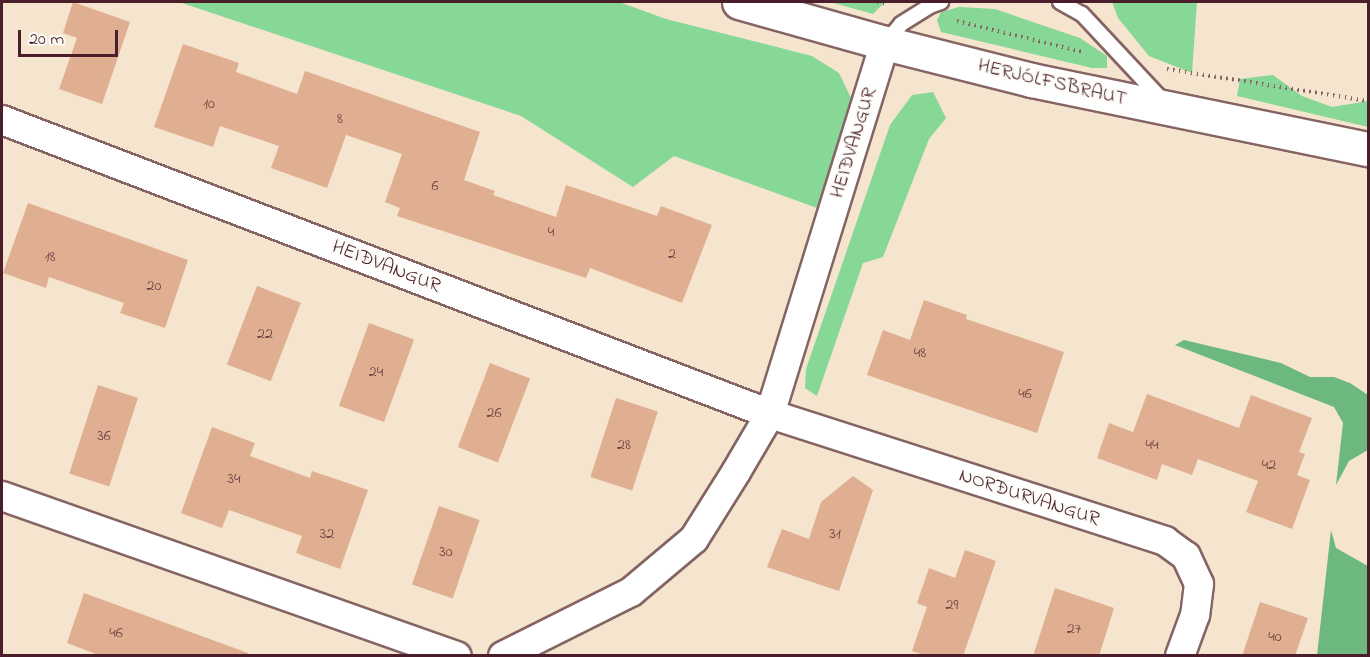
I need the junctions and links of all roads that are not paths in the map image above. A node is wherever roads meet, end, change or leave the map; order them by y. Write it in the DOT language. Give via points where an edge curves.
graph roads {
  1 [pos="739,2"];
  2 [pos="941,2"];
  3 [pos="1060,2"];
  4 [pos="885,43"];
  5 [pos="1170,109"];
  6 [pos="2,120"];
  7 [pos="1368,148"];
  8 [pos="770,414"];
  9 [pos="2,496"];
  10 [pos="457,656"];
  11 [pos="503,656"];
  12 [pos="1180,656"];
  1 -- 4 [label="street, HERJÓLFSBRAUT"];
  2 -- 4 [label="lane" via="901,24"];
  3 -- 5 [label="lane" via="1082,14"];
  4 -- 5 [label="street, HERJÓLFSBRAUT"];
  4 -- 8 [label="street, HEIÐVANGUR"];
  5 -- 7 [label="street, HERJÓLFSBRAUT"];
  6 -- 8 [label="street, HEIÐVANGUR"];
  8 -- 11 [label="street, HEIÐVANGUR" via="694,538 630,592"];
  8 -- 12 [label="street, NORÐURVANGUR" via="1165,541 1186,556 1199,584 1195,615"];
  9 -- 10 [label="street"];
}
